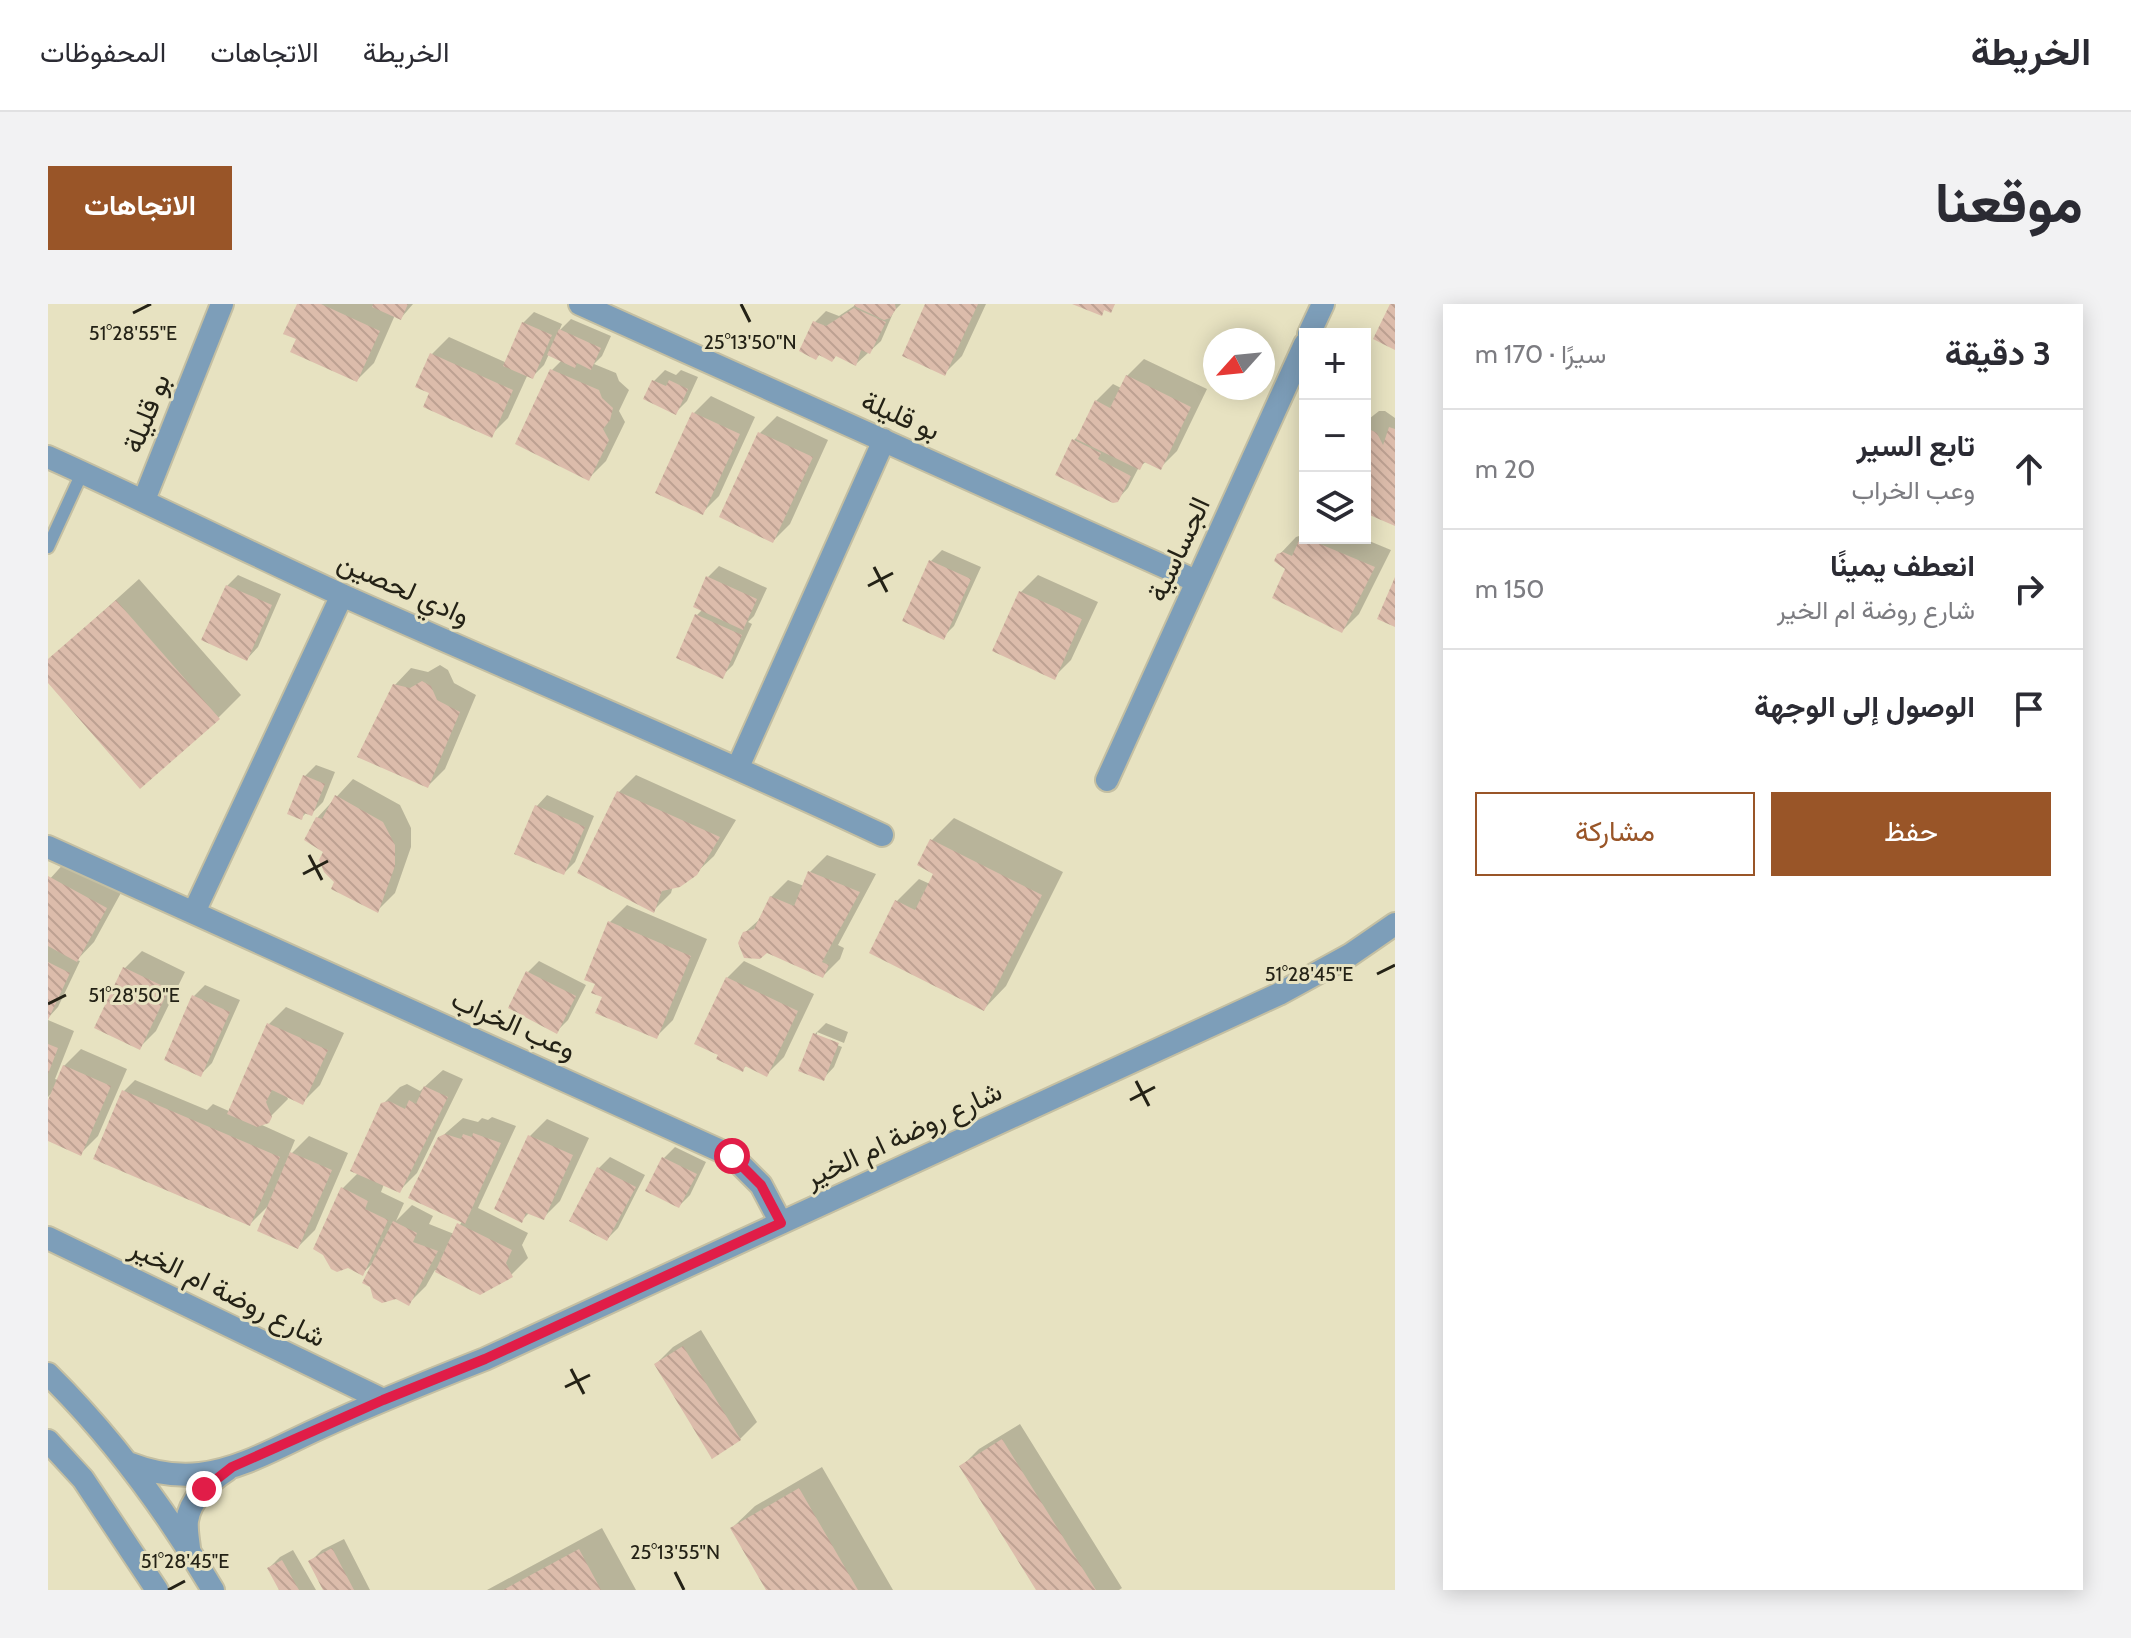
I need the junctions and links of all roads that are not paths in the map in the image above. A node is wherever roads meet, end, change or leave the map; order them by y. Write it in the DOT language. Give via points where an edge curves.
graph roads {
  1 [pos="222,304"];
  2 [pos="580,304"];
  3 [pos="1323,304"];
  4 [pos="1312,328"];
  5 [pos="1299,357"];
  6 [pos="884,440"];
  7 [pos="48,457"];
  8 [pos="82,473"];
  9 [pos="144,500"];
  10 [pos="48,547"];
  11 [pos="1196,581"];
  12 [pos="342,595"];
  13 [pos="738,767"];
  14 [pos="1107,780"];
  15 [pos="882,835"];
  16 [pos="48,847"];
  17 [pos="194,912"];
  18 [pos="1395,924"];
  19 [pos="781,1223"];
  20 [pos="48,1238"];
  21 [pos="48,1374"];
  22 [pos="383,1400"];
  23 [pos="48,1441"];
  24 [pos="128,1463"];
  25 [pos="232,1467"];
  26 [pos="189,1548"];
  27 [pos="157,1590"];
  28 [pos="213,1590"];
  1 -- 9 [label="street, بو قليلة"];
  2 -- 6 [label="street, بو قليلة"];
  3 -- 4 [label="street"];
  5 -- 11 [label="street, الجساسية"];
  6 -- 11 [label="street, بو قليلة"];
  6 -- 13 [label="street"];
  7 -- 8 [label="street, وادي لحصين"];
  8 -- 9 [label="street, وادي لحصين"];
  8 -- 10 [label="lane"];
  9 -- 12 [label="street, وادي لحصين"];
  11 -- 14 [label="street, الجساسية"];
  12 -- 13 [label="street, وادي لحصين"];
  12 -- 17 [label="street"];
  13 -- 15 [label="street, وادي لحصين"];
  16 -- 17 [label="street, وعب الخراب"];
  17 -- 19 [label="street, وعب الخراب" via="732,1156 761,1185"];
  18 -- 19 [label="street, شارع روضة ام الخير" via="1279,994"];
  19 -- 22 [label="street, شارع روضة ام الخير"];
  20 -- 22 [label="street, شارع روضة ام الخير"];
  21 -- 24 [label="street"];
  22 -- 25 [label="street, شارع روضة ام الخير"];
  23 -- 27 [label="street" via="83,1479"];
  24 -- 25 [label="street, شارع روضة ام الخير" via="180,1475"];
  24 -- 26 [label="street"];
  25 -- 26 [label="street, شارع روضة ام الخير" via="193,1504 187,1521"];
  26 -- 28 [label="street"];
}
